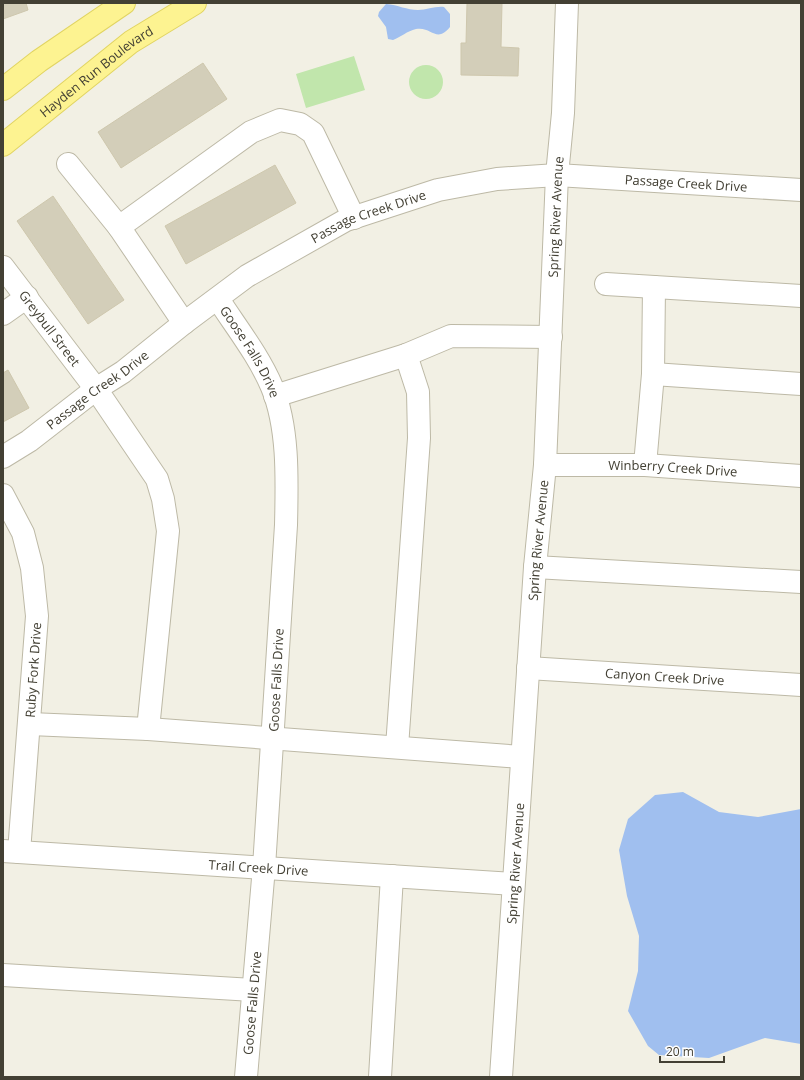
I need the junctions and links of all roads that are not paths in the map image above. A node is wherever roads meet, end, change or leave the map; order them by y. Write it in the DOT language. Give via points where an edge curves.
graph roads {
  1 [pos="124,3"];
  2 [pos="194,3"];
  3 [pos="567,3"];
  4 [pos="3,89"];
  5 [pos="3,145"];
  6 [pos="68,164"];
  7 [pos="557,175"];
  8 [pos="801,190"];
  9 [pos="354,218"];
  10 [pos="119,228"];
  11 [pos="3,267"];
  12 [pos="606,284"];
  13 [pos="654,287"];
  14 [pos="801,296"];
  15 [pos="27,297"];
  16 [pos="218,299"];
  17 [pos="3,314"];
  18 [pos="184,323"];
  19 [pos="551,337"];
  20 [pos="406,355"];
  21 [pos="653,374"];
  22 [pos="801,384"];
  23 [pos="96,389"];
  24 [pos="275,396"];
  25 [pos="3,457"];
  26 [pos="545,466"];
  27 [pos="645,466"];
  28 [pos="801,476"];
  29 [pos="3,495"];
  30 [pos="535,567"];
  31 [pos="801,582"];
  32 [pos="528,668"];
  33 [pos="801,685"];
  34 [pos="30,724"];
  35 [pos="148,729"];
  36 [pos="272,738"];
  37 [pos="398,747"];
  38 [pos="522,757"];
  39 [pos="11,851"];
  40 [pos="264,867"];
  41 [pos="392,876"];
  42 [pos="513,884"];
  43 [pos="3,975"];
  44 [pos="253,990"];
  45 [pos="246,1077"];
  46 [pos="380,1077"];
  47 [pos="501,1077"];
  1 -- 4 [label="main road"];
  2 -- 5 [label="main road, Hayden Run Boulevard" via="130,42"];
  3 -- 7 [label="street, Spring River Avenue" via="563,113"];
  6 -- 10 [label="street"];
  7 -- 8 [label="street, Passage Creek Drive"];
  7 -- 9 [label="street, Passage Creek Drive" via="496,179 438,190"];
  7 -- 19 [label="street, Spring River Avenue"];
  9 -- 10 [label="street" via="314,133 300,124 280,120 251,132"];
  9 -- 16 [label="street, Passage Creek Drive" via="346,220 247,276"];
  10 -- 18 [label="street"];
  11 -- 15 [label="street, Greybull Street"];
  12 -- 13 [label="street"];
  13 -- 14 [label="street"];
  13 -- 21 [label="street"];
  15 -- 17 [label="street"];
  15 -- 23 [label="street, Greybull Street"];
  16 -- 18 [label="street, Passage Creek Drive"];
  16 -- 24 [label="street, Goose Falls Drive" via="250,347"];
  18 -- 23 [label="street, Passage Creek Drive" via="123,372"];
  19 -- 20 [label="street" via="451,336"];
  19 -- 26 [label="street, Spring River Avenue"];
  20 -- 24 [label="street"];
  20 -- 37 [label="street" via="418,392 419,438"];
  21 -- 22 [label="street"];
  21 -- 27 [label="street"];
  23 -- 25 [label="street, Passage Creek Drive" via="29,441"];
  23 -- 35 [label="street, Greybull Street" via="157,479 164,499 168,531"];
  24 -- 36 [label="street, Goose Falls Drive" via="283,430 287,471 286,525"];
  26 -- 27 [label="street, Winberry Creek Drive"];
  26 -- 30 [label="street, Spring River Avenue"];
  27 -- 28 [label="street, Winberry Creek Drive"];
  29 -- 34 [label="street, Ruby Fork Drive" via="23,533 32,568 37,616"];
  30 -- 31 [label="street"];
  30 -- 32 [label="street, Spring River Avenue"];
  32 -- 33 [label="street, Canyon Creek Drive"];
  32 -- 38 [label="street, Spring River Avenue"];
  34 -- 35 [label="street"];
  34 -- 39 [label="street, Ruby Fork Drive"];
  35 -- 36 [label="street"];
  36 -- 37 [label="street"];
  36 -- 40 [label="street, Goose Falls Drive"];
  37 -- 38 [label="street"];
  38 -- 42 [label="street, Spring River Avenue"];
  39 -- 40 [label="street, Trail Creek Drive"];
  40 -- 41 [label="street, Trail Creek Drive"];
  40 -- 44 [label="street, Goose Falls Drive"];
  41 -- 42 [label="street, Trail Creek Drive"];
  41 -- 46 [label="street"];
  42 -- 47 [label="street, Spring River Avenue"];
  43 -- 44 [label="street"];
  44 -- 45 [label="street, Goose Falls Drive"];
}
